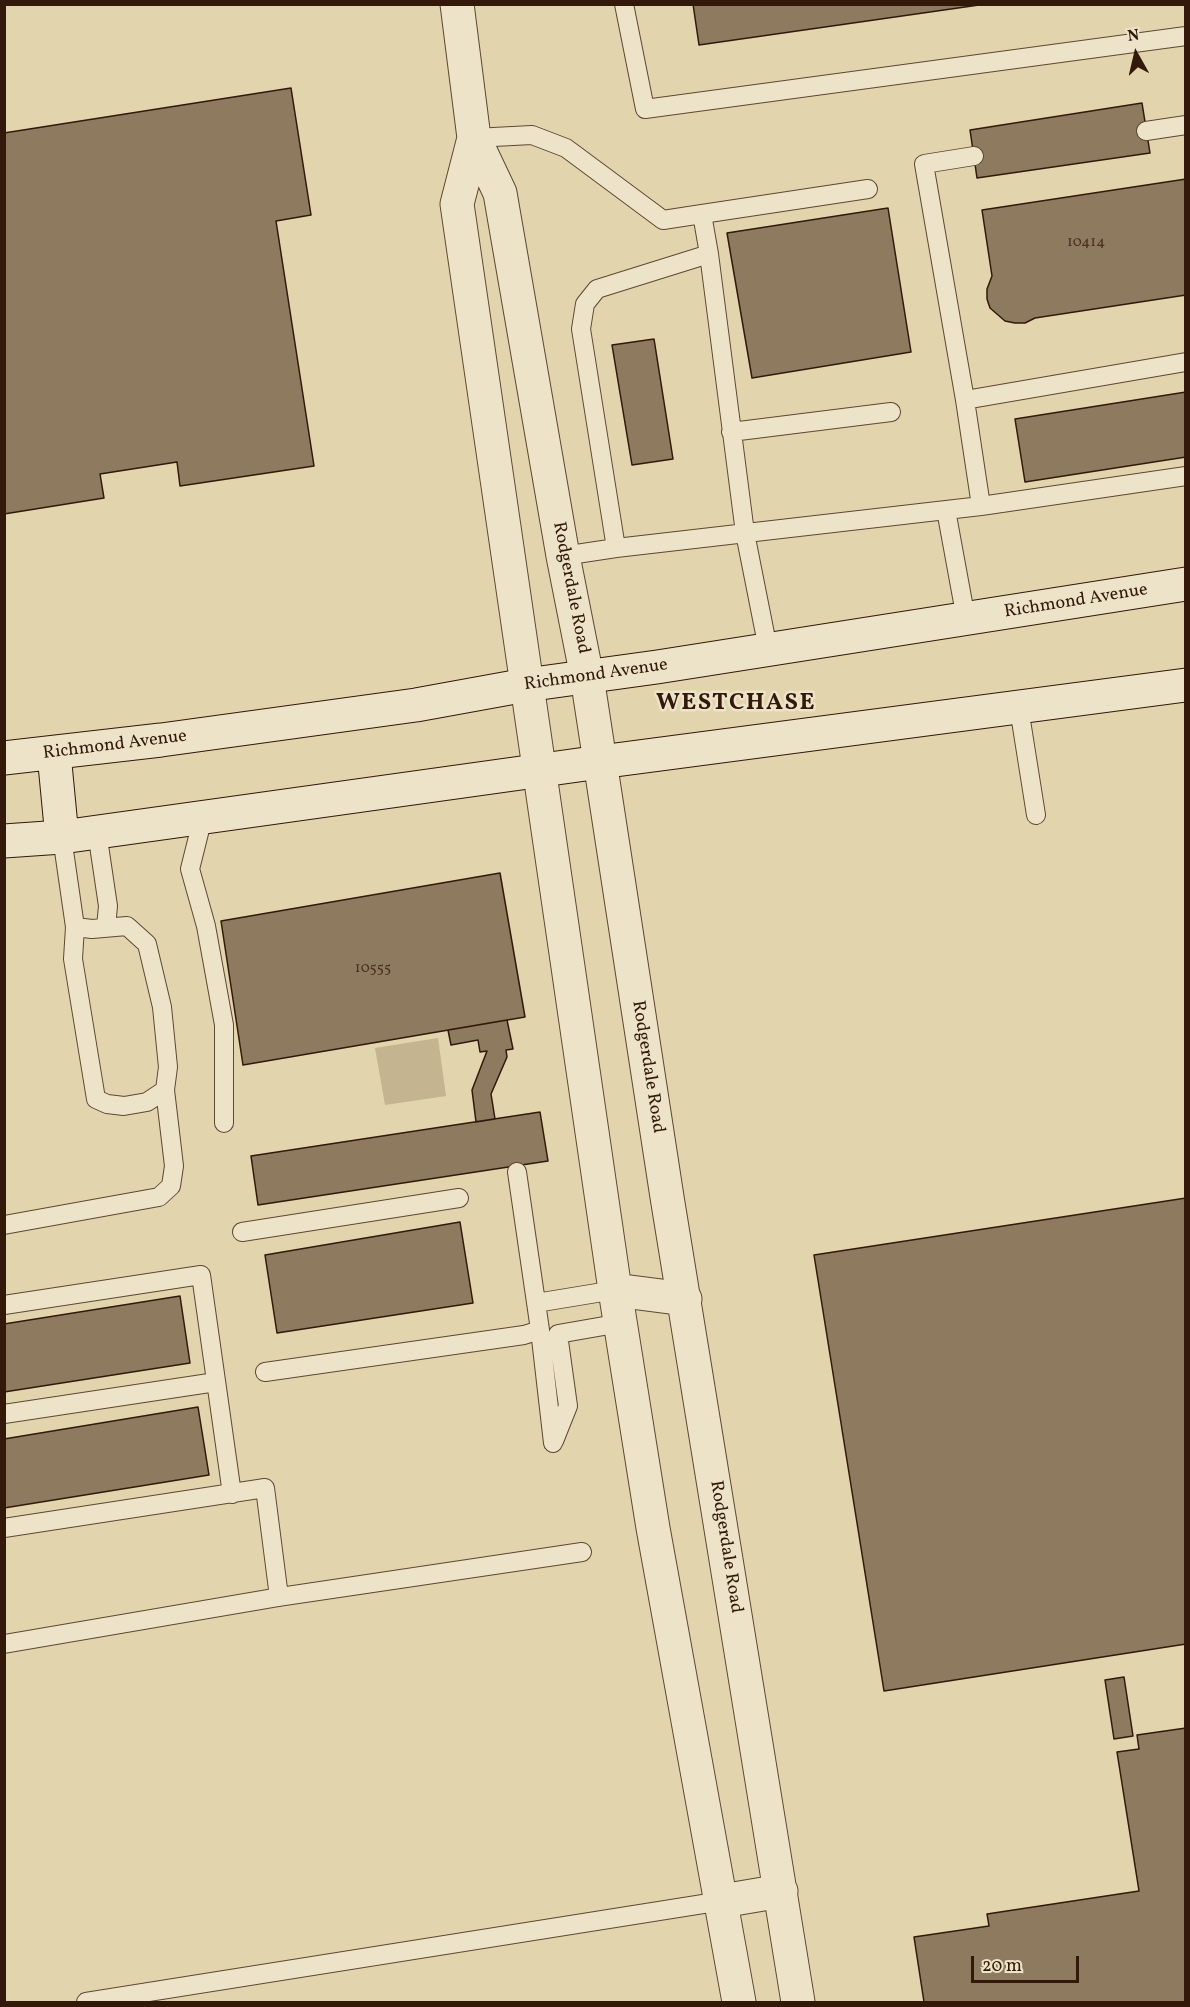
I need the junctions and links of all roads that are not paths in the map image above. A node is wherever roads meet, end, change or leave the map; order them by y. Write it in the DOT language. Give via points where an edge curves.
graph roads {
  1 [pos="457,4"];
  2 [pos="624,4"];
  3 [pos="1185,36"];
  4 [pos="1185,125"];
  5 [pos="1146,131"];
  6 [pos="474,138"];
  7 [pos="974,156"];
  8 [pos="868,189"];
  9 [pos="702,214"];
  10 [pos="709,254"];
  11 [pos="1185,362"];
  12 [pos="965,400"];
  13 [pos="891,412"];
  14 [pos="731,432"];
  15 [pos="1185,476"];
  16 [pos="981,506"];
  17 [pos="946,510"];
  18 [pos="745,532"];
  19 [pos="616,548"];
  20 [pos="563,556"];
  21 [pos="1185,584"];
  22 [pos="966,619"];
  23 [pos="768,650"];
  24 [pos="587,677"];
  25 [pos="526,685"];
  26 [pos="1185,685"];
  27 [pos="1019,708"];
  28 [pos="54,754"];
  29 [pos="4,759"];
  30 [pos="600,762"];
  31 [pos="540,771"];
  32 [pos="1036,815"];
  33 [pos="203,817"];
  34 [pos="97,832"];
  35 [pos="62,837"];
  36 [pos="4,841"];
  37 [pos="75,927"];
  38 [pos="106,927"];
  39 [pos="165,1090"];
  40 [pos="224,1122"];
  41 [pos="517,1172"];
  42 [pos="459,1198"];
  43 [pos="4,1225"];
  44 [pos="242,1232"];
  45 [pos="615,1290"];
  46 [pos="685,1299"];
  47 [pos="536,1303"];
  48 [pos="4,1305"];
  49 [pos="621,1323"];
  50 [pos="540,1330"];
  51 [pos="265,1372"];
  52 [pos="216,1382"];
  53 [pos="4,1414"];
  54 [pos="232,1494"];
  55 [pos="4,1528"];
  56 [pos="582,1552"];
  57 [pos="279,1597"];
  58 [pos="4,1644"];
  59 [pos="781,1892"];
  60 [pos="722,1901"];
  61 [pos="86,2002"];
  62 [pos="739,2002"];
  63 [pos="798,2002"];
  1 -- 6 [label="street, Rodgerdale Road"];
  2 -- 3 [label="lane" via="645,109"];
  4 -- 5 [label="lane"];
  6 -- 9 [label="lane" via="532,135 566,148 663,220"];
  6 -- 20 [label="street, Rodgerdale Road" via="500,194"];
  6 -- 25 [label="street, Rodgerdale Road" via="457,204"];
  7 -- 12 [label="lane" via="924,164"];
  8 -- 9 [label="lane"];
  9 -- 10 [label="lane"];
  10 -- 14 [label="lane"];
  10 -- 19 [label="lane" via="597,289 585,304 581,329"];
  11 -- 12 [label="lane"];
  12 -- 16 [label="lane"];
  13 -- 14 [label="lane"];
  14 -- 18 [label="lane"];
  15 -- 16 [label="lane"];
  16 -- 17 [label="lane"];
  17 -- 18 [label="lane"];
  17 -- 22 [label="lane"];
  18 -- 19 [label="lane"];
  18 -- 23 [label="lane"];
  19 -- 20 [label="lane"];
  20 -- 24 [label="street, Rodgerdale Road"];
  21 -- 22 [label="street, Richmond Avenue"];
  22 -- 23 [label="street, Richmond Avenue"];
  23 -- 24 [label="street, Richmond Avenue"];
  24 -- 25 [label="street, Richmond Avenue"];
  24 -- 30 [label="street, Rodgerdale Road"];
  25 -- 28 [label="street, Richmond Avenue" via="416,705"];
  25 -- 31 [label="street, Rodgerdale Road"];
  26 -- 27 [label="street"];
  27 -- 30 [label="street"];
  27 -- 32 [label="lane"];
  28 -- 29 [label="street, Richmond Avenue"];
  28 -- 35 [label="street"];
  30 -- 31 [label="street"];
  30 -- 46 [label="street, Rodgerdale Road"];
  31 -- 33 [label="street"];
  31 -- 45 [label="street, Rodgerdale Road"];
  33 -- 34 [label="street"];
  33 -- 40 [label="lane" via="190,869 206,926 224,1025"];
  34 -- 35 [label="street"];
  34 -- 38 [label="lane" via="108,906"];
  35 -- 36 [label="street"];
  35 -- 37 [label="lane"];
  37 -- 38 [label="lane"];
  37 -- 39 [label="lane" via="73,959 96,1099 124,1106 147,1102"];
  38 -- 39 [label="lane" via="127,926 147,944 162,1007 168,1067"];
  39 -- 43 [label="lane" via="174,1166 171,1186 159,1197"];
  41 -- 47 [label="lane"];
  42 -- 44 [label="lane"];
  45 -- 46 [label="street"];
  45 -- 47 [label="lane"];
  45 -- 49 [label="street, Rodgerdale Road"];
  46 -- 59 [label="street, Rodgerdale Road"];
  47 -- 50 [label="lane"];
  48 -- 52 [label="lane" via="201,1275"];
  49 -- 50 [label="lane" via="558,1334 568,1406 554,1443"];
  49 -- 60 [label="street, Rodgerdale Road" via="653,1528"];
  50 -- 51 [label="lane"];
  52 -- 53 [label="lane"];
  52 -- 54 [label="lane"];
  54 -- 55 [label="lane"];
  54 -- 57 [label="lane" via="265,1488"];
  56 -- 57 [label="lane"];
  57 -- 58 [label="lane"];
  59 -- 60 [label="street"];
  59 -- 63 [label="street, Rodgerdale Road"];
  60 -- 61 [label="lane"];
  60 -- 62 [label="street, Rodgerdale Road"];
}
